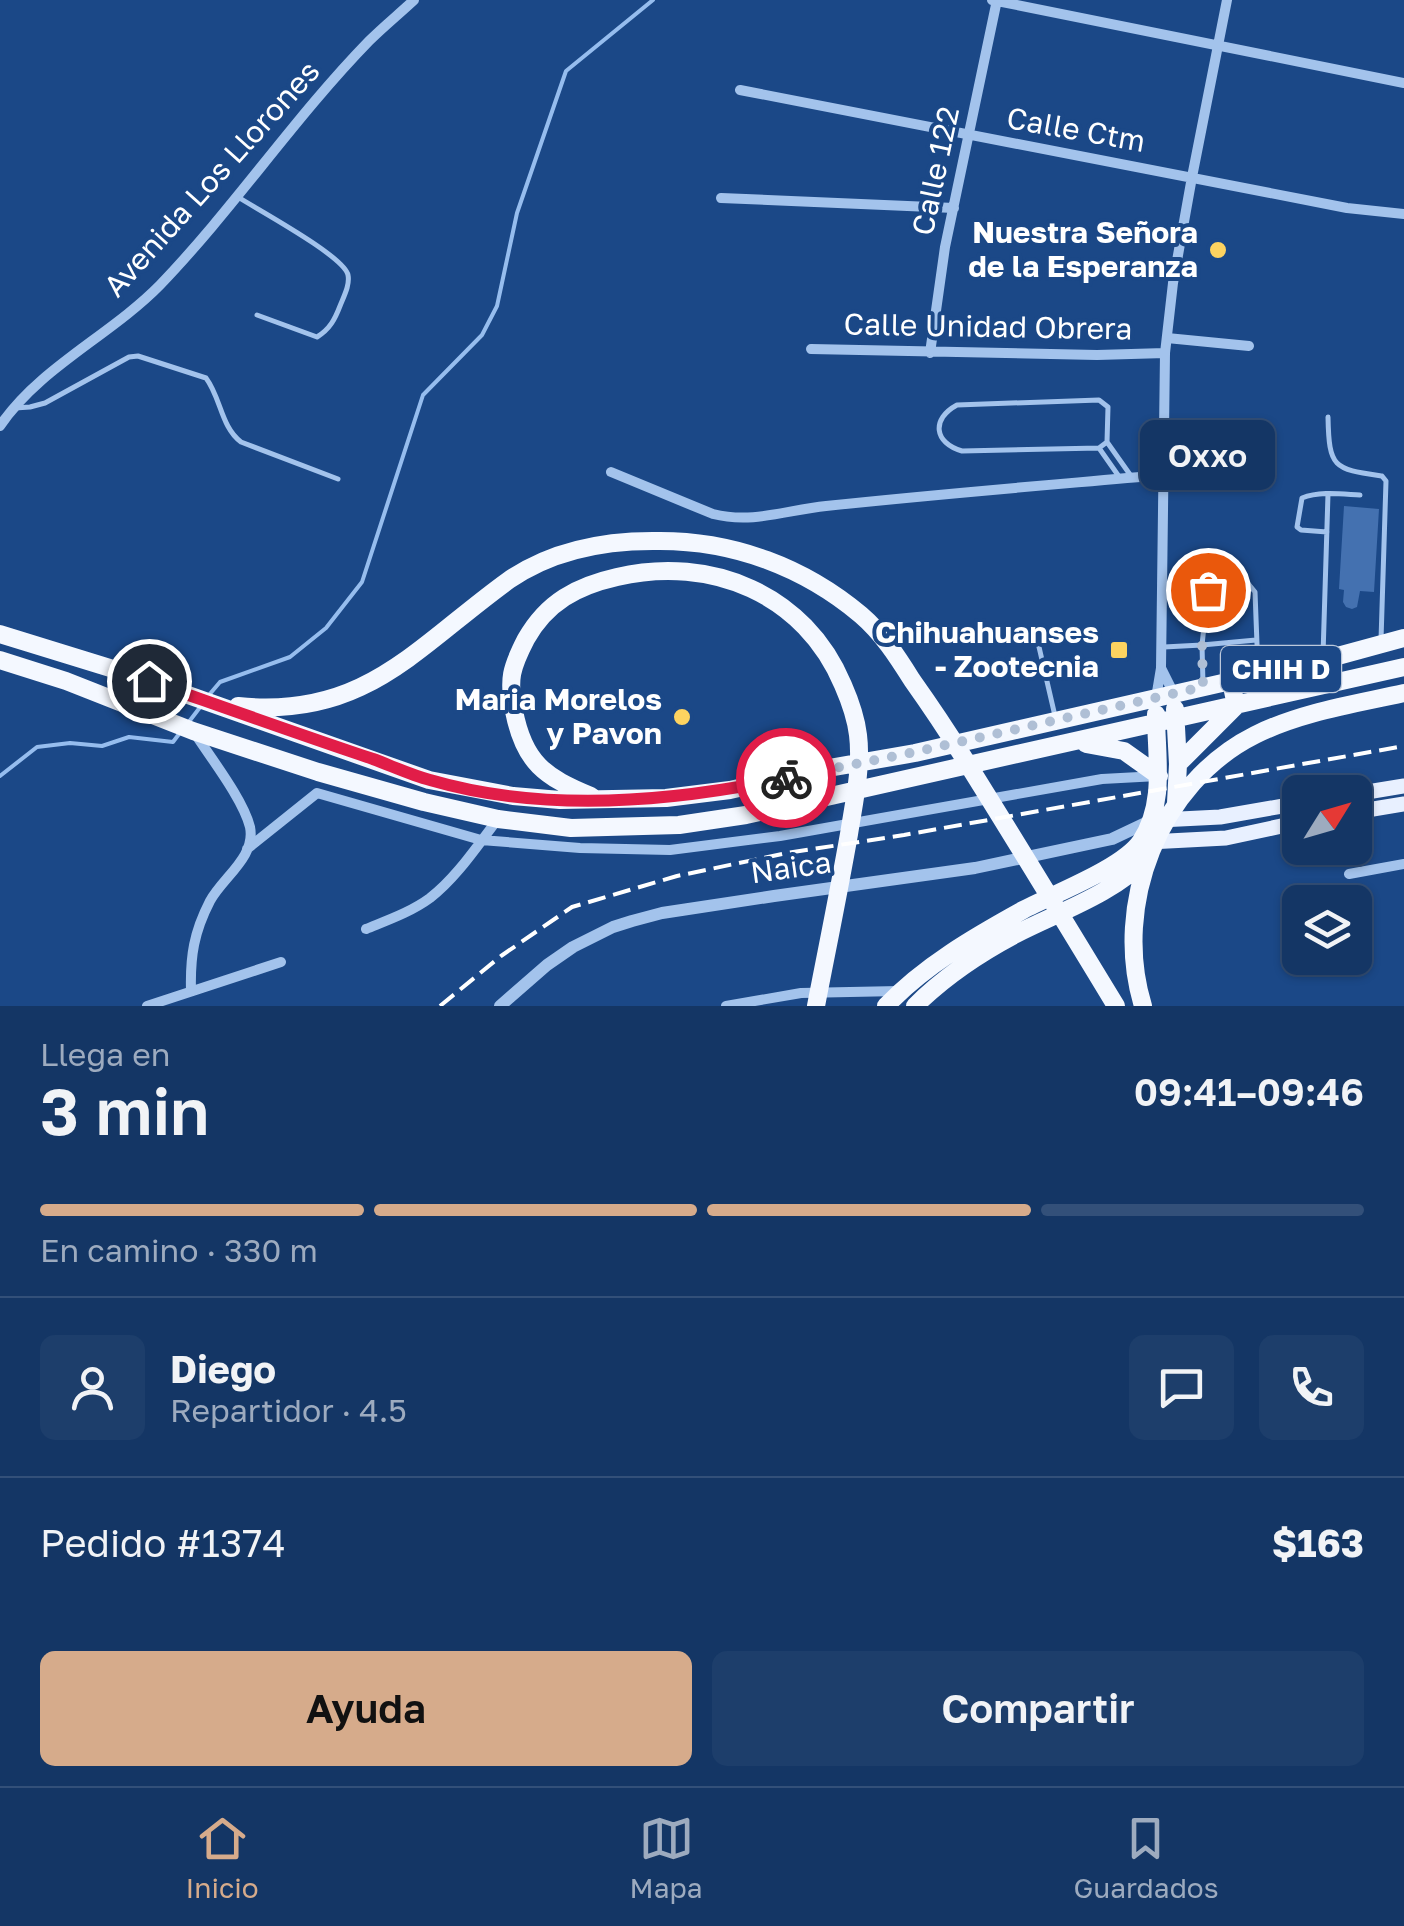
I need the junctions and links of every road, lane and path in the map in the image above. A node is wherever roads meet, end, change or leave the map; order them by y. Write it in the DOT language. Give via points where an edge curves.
graph roads {
  1 [pos="414,0"];
  2 [pos="995,0"];
  3 [pos="1227,0"];
  4 [pos="1218,46"];
  5 [pos="1404,83"];
  6 [pos="740,90"];
  7 [pos="969,136"];
  8 [pos="1192,177"];
  9 [pos="238,197"];
  10 [pos="721,198"];
  11 [pos="954,208"];
  12 [pos="1404,214"];
  13 [pos="257,315"];
  14 [pos="1167,338"];
  15 [pos="1249,346"];
  16 [pos="811,349"];
  17 [pos="930,352"];
  18 [pos="1165,353"];
  19 [pos="12,408"];
  20 [pos="1328,417"];
  21 [pos="0,426"];
  22 [pos="1107,442"];
  23 [pos="1099,448"];
  24 [pos="611,472"];
  25 [pos="1162,476"];
  26 [pos="338,479"];
  27 [pos="1127,479"];
  28 [pos="1328,494"];
  29 [pos="1360,495"];
  30 [pos="1327,532"];
  31 [pos="0,634"];
  32 [pos="1036,634"];
  33 [pos="1404,638"];
  34 [pos="1256,640"];
  35 [pos="1381,643"];
  36 [pos="1202,645"];
  37 [pos="1161,647"];
  38 [pos="0,660"];
  39 [pos="1323,660"];
  40 [pos="1404,667"];
  41 [pos="1161,668"];
  42 [pos="1258,675"];
  43 [pos="1231,680"];
  44 [pos="1203,687"];
  45 [pos="1404,693"];
  46 [pos="1165,696"];
  47 [pos="208,701"];
  48 [pos="1236,706"];
  49 [pos="1176,718"];
  50 [pos="1056,719"];
  51 [pos="1156,724"];
  52 [pos="188,729"];
  53 [pos="1071,743"];
  54 [pos="1178,764"];
  55 [pos="1158,776"];
  56 [pos="1404,786"];
  57 [pos="1372,791"];
  58 [pos="597,799"];
  59 [pos="1404,804"];
  60 [pos="1282,806"];
  61 [pos="1372,809"];
  62 [pos="1173,818"];
  63 [pos="498,819"];
  64 [pos="1150,820"];
  65 [pos="1282,826"];
  66 [pos="1112,839"];
  67 [pos="482,840"];
  68 [pos="1162,842"];
  69 [pos="1140,843"];
  70 [pos="247,849"];
  71 [pos="1404,864"];
  72 [pos="1349,874"];
  73 [pos="366,929"];
  74 [pos="281,962"];
  75 [pos="900,991"];
  76 [pos="191,992"];
  77 [pos="147,1006"];
  78 [pos="500,1006"];
  79 [pos="726,1006"];
  80 [pos="816,1006"];
  81 [pos="886,1006"];
  82 [pos="915,1006"];
  83 [pos="1116,1006"];
  84 [pos="1143,1006"];
  1 -- 9 [label="street, Avenida Los Llorones" via="370,40"];
  2 -- 4 [label="street"];
  2 -- 7 [label="street, Calle 122"];
  3 -- 4 [label="street"];
  4 -- 5 [label="street"];
  4 -- 8 [label="street"];
  6 -- 7 [label="street, Calle Ctm"];
  7 -- 8 [label="street, Calle Ctm"];
  7 -- 11 [label="street, Calle 122"];
  8 -- 12 [label="street, Calle Ctm"];
  8 -- 14 [label="street"];
  9 -- 13 [label="lane" via="337,258 348,276 334,321 317,336"];
  9 -- 19 [label="street, Avenida Los Llorones" via="159,285"];
  10 -- 11 [label="street"];
  11 -- 17 [label="street, Calle 122"];
  14 -- 15 [label="street"];
  14 -- 18 [label="street"];
  16 -- 17 [label="street, Calle Unidad Obrera"];
  17 -- 18 [label="street, Calle Unidad Obrera"];
  18 -- 25 [label="street"];
  19 -- 21 [label="street, Avenida Los Llorones"];
  19 -- 26 [label="lane" via="45,403 138,356 206,378 241,442"];
  20 -- 35 [label="lane" via="1330,451 1338,464 1386,481"];
  22 -- 23 [label="lane"];
  22 -- 23 [label="lane" via="1108,407 1100,400 963,404 940,421 945,443 962,451"];
  22 -- 27 [label="lane"];
  23 -- 27 [label="lane"];
  24 -- 27 [label="street" via="713,514 745,519"];
  25 -- 27 [label="street"];
  25 -- 37 [label="street"];
  28 -- 29 [label="lane"];
  28 -- 30 [label="lane"];
  28 -- 30 [label="lane" via="1302,498 1297,524"];
  30 -- 39 [label="lane"];
  31 -- 47 [label="highway, CHIH D"];
  32 -- 50 [label="lane"];
  33 -- 35 [label="highway, CHIH D"];
  34 -- 36 [label="lane"];
  34 -- 36 [label="lane" via="1253,588 1246,581 1220,580 1208,590"];
  34 -- 42 [label="lane"];
  35 -- 39 [label="highway, CHIH D"];
  36 -- 37 [label="lane"];
  36 -- 44 [label="lane"];
  37 -- 41 [label="street"];
  38 -- 52 [label="highway, CHIH D"];
  39 -- 42 [label="highway, CHIH D"];
  40 -- 48 [label="highway, CHIH D"];
  41 -- 46 [label="street"];
  41 -- 46 [label="street"];
  42 -- 43 [label="highway, CHIH D"];
  43 -- 44 [label="highway, CHIH D"];
  43 -- 48 [label="highway"];
  44 -- 46 [label="highway, CHIH D"];
  45 -- 84 [label="highway" via="1278,725 1238,745 1184,796 1161,829 1140,889 1132,938"];
  46 -- 49 [label="highway"];
  46 -- 50 [label="highway, CHIH D"];
  46 -- 51 [label="highway"];
  47 -- 58 [label="highway, CHIH D" via="430,780 513,796"];
  47 -- 83 [label="highway" via="301,706 336,698 400,666 519,574 610,542 714,545 773,561 842,600 881,634"];
  48 -- 49 [label="highway, CHIH D"];
  48 -- 54 [label="highway"];
  49 -- 51 [label="highway, CHIH D"];
  49 -- 54 [label="highway"];
  50 -- 58 [label="highway, CHIH D" via="730,790"];
  51 -- 53 [label="highway, CHIH D"];
  51 -- 55 [label="highway"];
  52 -- 63 [label="highway, CHIH D" via="318,772"];
  52 -- 70 [label="street" via="246,815"];
  53 -- 55 [label="highway" via="1124,751"];
  53 -- 63 [label="highway, CHIH D" via="711,822 571,828"];
  54 -- 62 [label="highway"];
  55 -- 64 [label="highway"];
  55 -- 67 [label="street" via="1102,779 670,850"];
  56 -- 57 [label="main road"];
  58 -- 80 [label="highway" via="546,774 516,721 512,665 553,606 582,586 638,572 679,571 744,585 798,618 831,657 859,740"];
  59 -- 61 [label="main road"];
  60 -- 62 [label="main road"];
  62 -- 64 [label="main road"];
  62 -- 68 [label="highway"];
  63 -- 67 [label="street"];
  64 -- 66 [label="street, Naica"];
  64 -- 69 [label="highway"];
  65 -- 68 [label="main road"];
  66 -- 69 [label="street, Naica"];
  66 -- 78 [label="street, Naica" via="613,927 547,965"];
  67 -- 70 [label="street" via="317,794"];
  67 -- 73 [label="street" via="430,898"];
  68 -- 69 [label="main road"];
  68 -- 82 [label="highway" via="1128,876 1012,936"];
  69 -- 75 [label="highway" via="1095,875 958,948"];
  70 -- 76 [label="street" via="212,896 193,942"];
  71 -- 72 [label="street"];
  74 -- 76 [label="street"];
  75 -- 79 [label="street" via="801,993"];
  75 -- 81 [label="highway"];
  76 -- 77 [label="street"];
}
